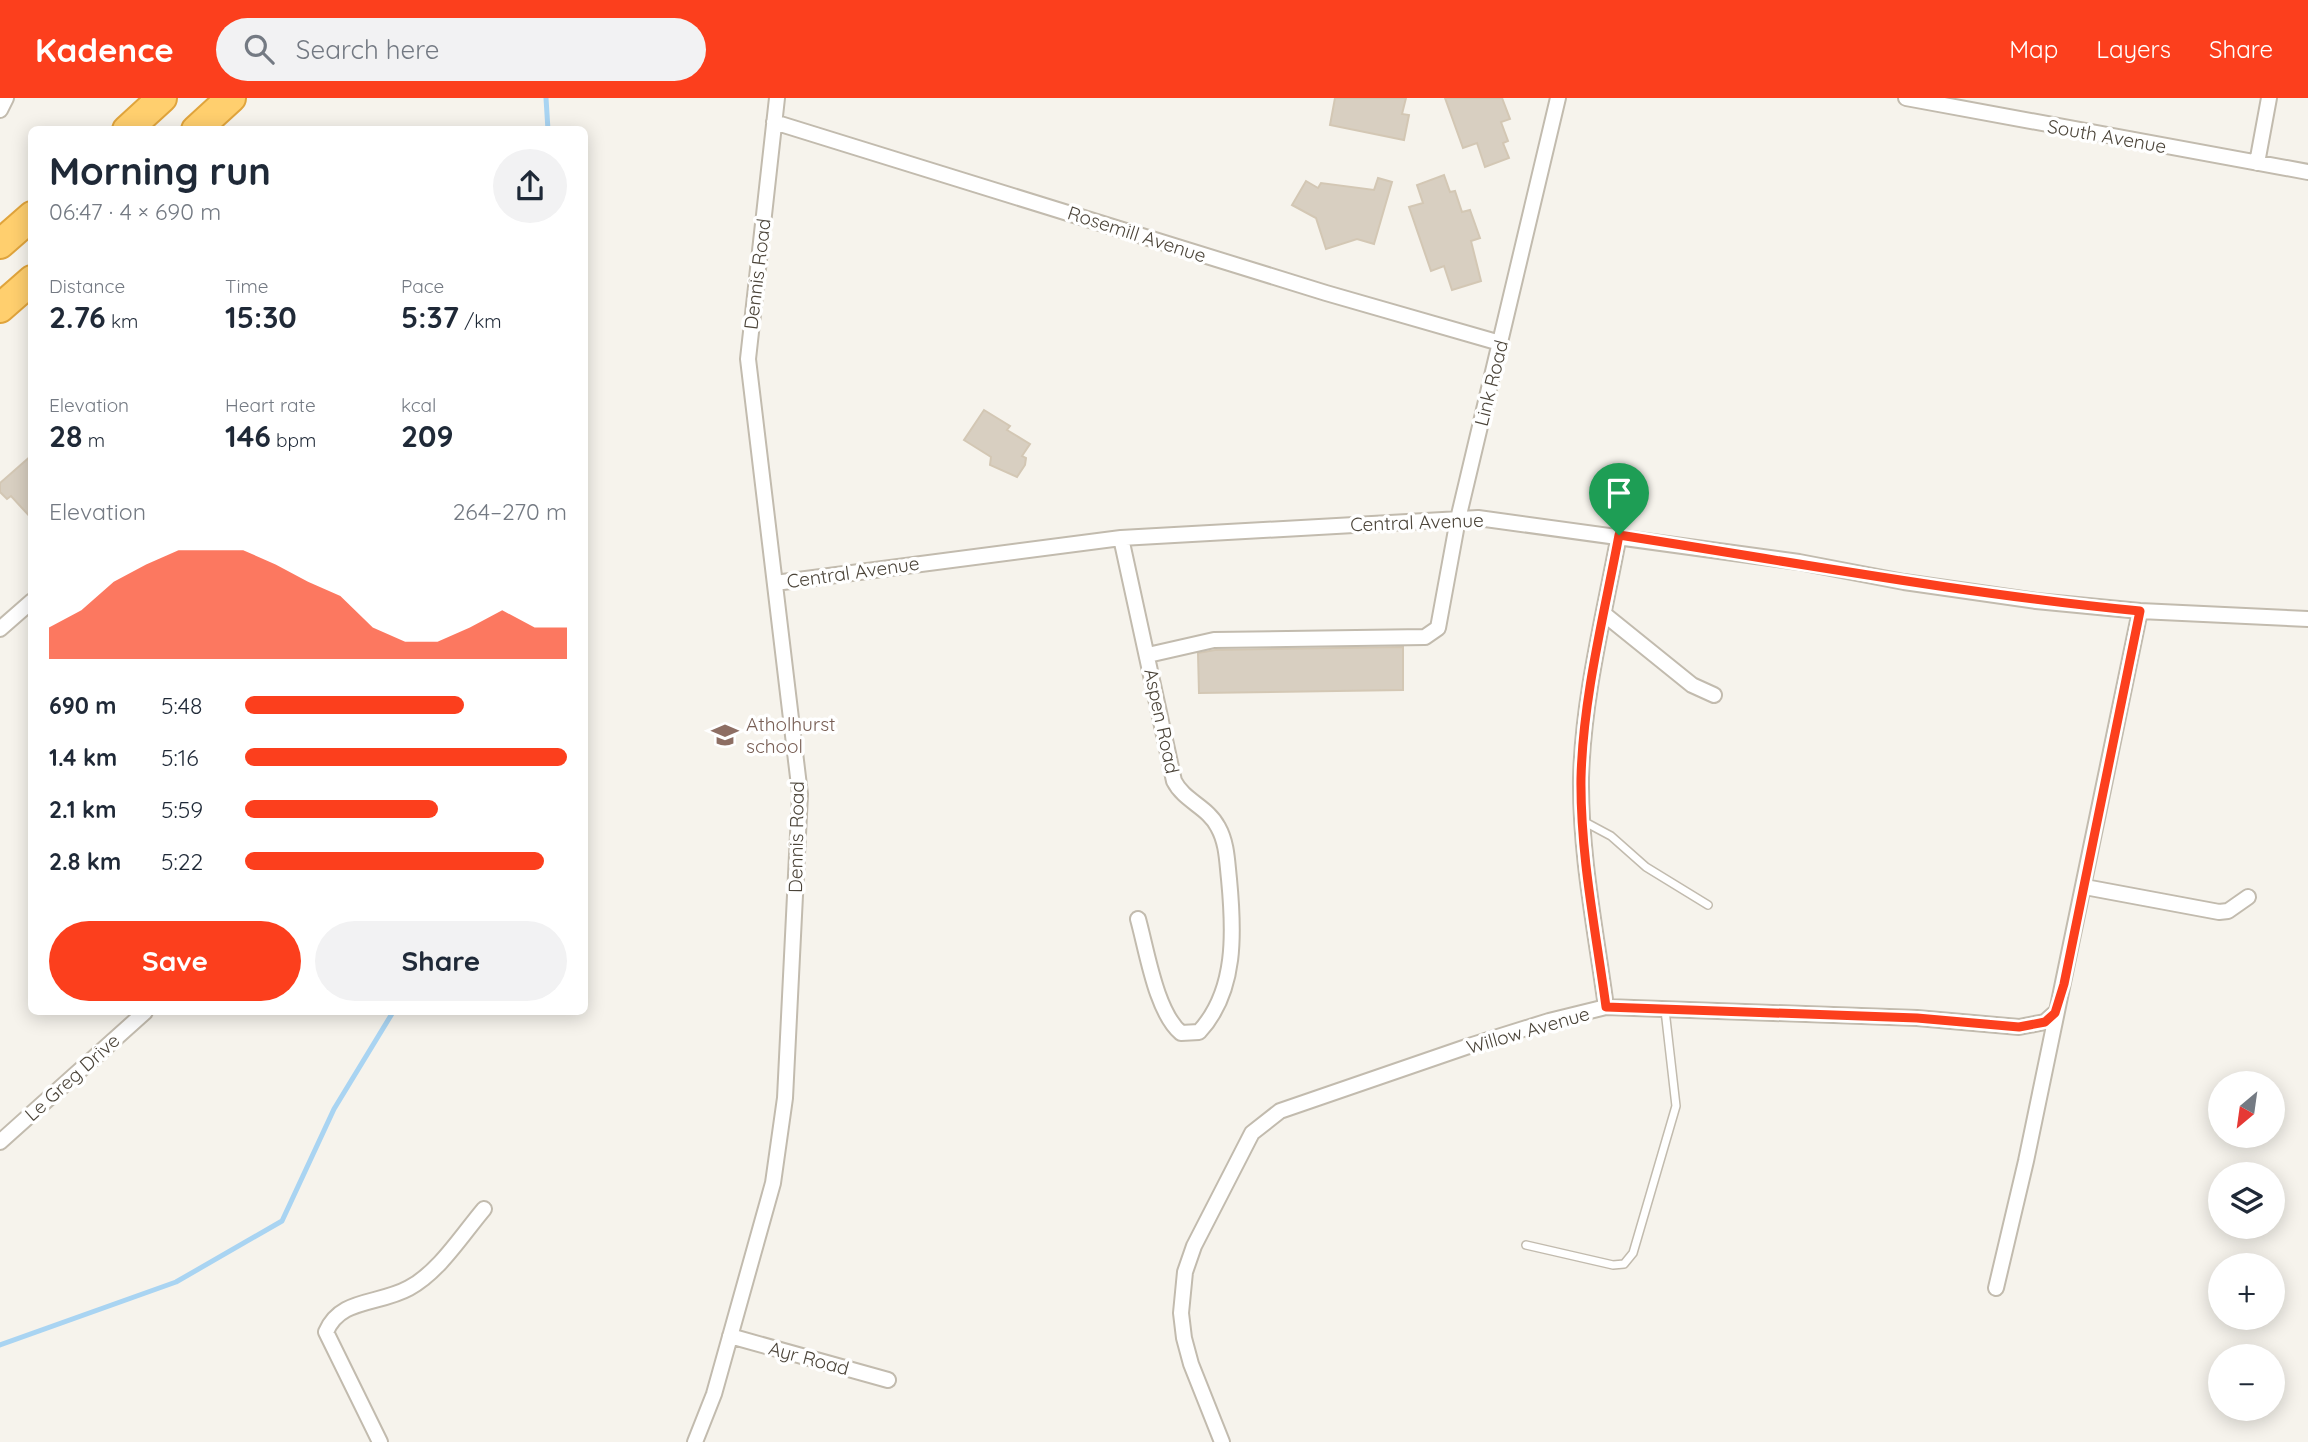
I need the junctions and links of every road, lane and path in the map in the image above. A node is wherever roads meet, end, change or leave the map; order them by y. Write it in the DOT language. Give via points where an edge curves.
graph roads {
  1 [pos="6,98"];
  2 [pos="162,98"];
  3 [pos="231,98"];
  4 [pos="777,98"];
  5 [pos="1558,98"];
  6 [pos="1906,98"];
  7 [pos="2269,98"];
  8 [pos="0,110"];
  9 [pos="774,122"];
  10 [pos="131,126"];
  11 [pos="200,126"];
  12 [pos="2256,163"];
  13 [pos="2308,172"];
  14 [pos="28,219"];
  15 [pos="0,244"];
  16 [pos="28,284"];
  17 [pos="0,309"];
  18 [pos="1500,344"];
  19 [pos="1458,519"];
  20 [pos="1619,535"];
  21 [pos="1121,538"];
  22 [pos="775,583"];
  23 [pos="28,604"];
  24 [pos="2140,611"];
  25 [pos="1604,614"];
  26 [pos="2308,619"];
  27 [pos="0,629"];
  28 [pos="1148,655"];
  29 [pos="1714,695"];
  30 [pos="1583,821"];
  31 [pos="2085,887"];
  32 [pos="2248,897"];
  33 [pos="1708,905"];
  34 [pos="1138,919"];
  35 [pos="1606,1007"];
  36 [pos="1665,1010"];
  37 [pos="2055,1013"];
  38 [pos="142,1015"];
  39 [pos="0,1142"];
  40 [pos="484,1209"];
  41 [pos="1525,1245"];
  42 [pos="1996,1288"];
  43 [pos="730,1336"];
  44 [pos="888,1380"];
  45 [pos="380,1442"];
  46 [pos="695,1442"];
  47 [pos="1222,1442"];
  1 -- 8 [label="street"];
  2 -- 10 [label="highway"];
  3 -- 11 [label="highway"];
  4 -- 9 [label="street, Dennis Road"];
  5 -- 18 [label="street, Link Road"];
  6 -- 12 [label="street, South Avenue"];
  7 -- 12 [label="street"];
  9 -- 18 [label="street, Rosemill Avenue"];
  9 -- 22 [label="street, Dennis Road" via="748,359"];
  12 -- 13 [label="street, South Avenue"];
  14 -- 15 [label="highway"];
  16 -- 17 [label="highway"];
  18 -- 19 [label="street, Link Road"];
  19 -- 20 [label="street, Central Avenue"];
  19 -- 21 [label="street, Central Avenue"];
  19 -- 28 [label="street, Link Road" via="1438,628 1425,637 1214,640"];
  20 -- 24 [label="street, Central Avenue" via="1903,583"];
  20 -- 25 [label="street"];
  21 -- 22 [label="street, Central Avenue"];
  21 -- 28 [label="street, Aspen Road"];
  22 -- 43 [label="street, Dennis Road" via="800,794 785,1098 773,1183"];
  23 -- 27 [label="street"];
  24 -- 26 [label="street, Central Avenue"];
  24 -- 31 [label="street"];
  25 -- 29 [label="street" via="1692,685"];
  25 -- 30 [label="street" via="1585,730"];
  28 -- 34 [label="street, Aspen Road" via="1174,781 1217,824 1226,850 1234,931 1229,965 1217,1006 1199,1032 1181,1033 1174,1027 1163,1006"];
  30 -- 33 [label="lane"];
  30 -- 35 [label="street"];
  31 -- 32 [label="street" via="2219,912"];
  31 -- 37 [label="street"];
  35 -- 36 [label="street, Willow Avenue"];
  35 -- 47 [label="street, Willow Avenue" via="1492,1039 1280,1111 1252,1133 1194,1246 1185,1272 1181,1313 1191,1364"];
  36 -- 37 [label="street, Willow Avenue" via="1917,1018 2019,1027 2045,1022"];
  36 -- 41 [label="lane" via="1676,1106 1633,1253 1624,1264 1613,1265"];
  37 -- 42 [label="street"];
  38 -- 39 [label="street, Le Greg Drive"];
  40 -- 45 [label="street" via="412,1287 385,1300 344,1309 326,1332"];
  43 -- 44 [label="street, Ayr Road"];
  43 -- 46 [label="street, Dennis Road"];
}
